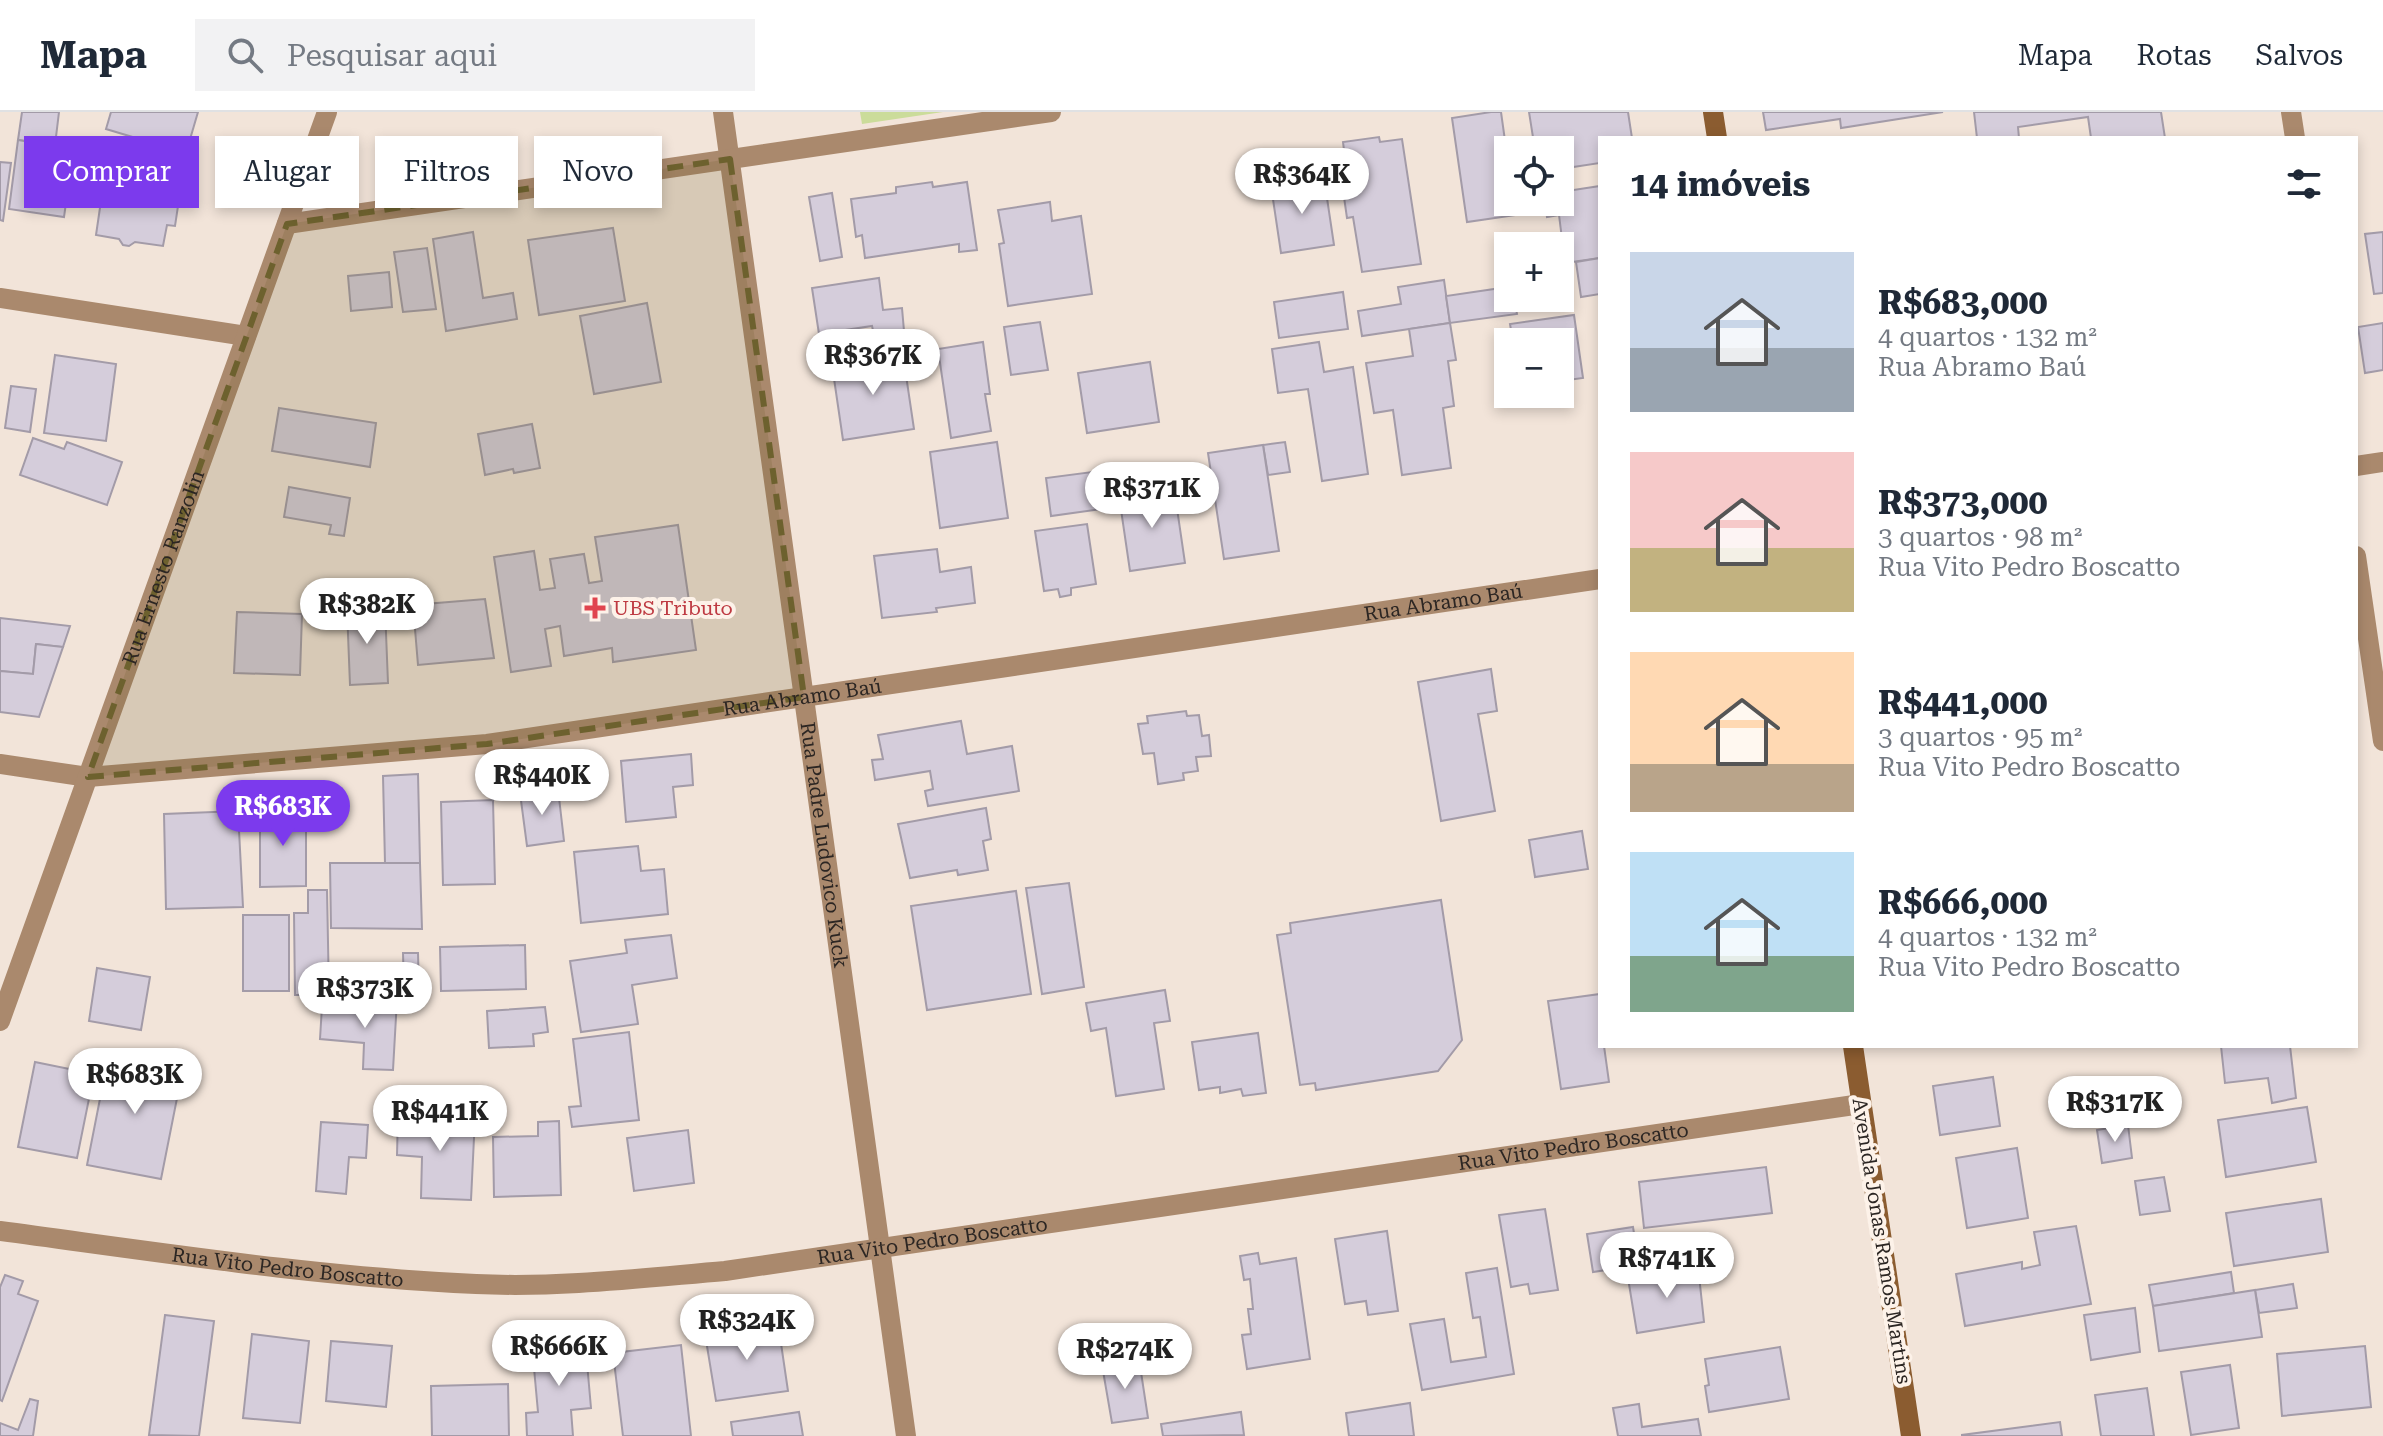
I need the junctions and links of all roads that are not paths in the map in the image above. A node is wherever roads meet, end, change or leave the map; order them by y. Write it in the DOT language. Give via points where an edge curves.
graph roads {
  1 [pos="327,112"];
  2 [pos="723,112"];
  3 [pos="1051,112"];
  4 [pos="1713,112"];
  5 [pos="2291,112"];
  6 [pos="1717,136"];
  7 [pos="2295,136"];
  8 [pos="730,159"];
  9 [pos="287,224"];
  10 [pos="0,298"];
  11 [pos="246,336"];
  12 [pos="2383,462"];
  13 [pos="2358,466"];
  14 [pos="2358,570"];
  15 [pos="1598,579"];
  16 [pos="804,697"];
  17 [pos="2383,741"];
  18 [pos="0,764"];
  19 [pos="88,777"];
  20 [pos="0,1021"];
  21 [pos="1853,1048"];
  22 [pos="1861,1104"];
  23 [pos="0,1231"];
  24 [pos="880,1247"];
  25 [pos="906,1436"];
  26 [pos="1911,1436"];
  1 -- 9 [label="street, Rua Ernesto Ranzolin"];
  2 -- 8 [label="street, Rua Padre Ludovico Kuck"];
  3 -- 8 [label="street"];
  4 -- 6 [label="main road"];
  5 -- 7 [label="street"];
  8 -- 9 [label="street"];
  8 -- 16 [label="street, Rua Padre Ludovico Kuck"];
  9 -- 11 [label="street, Rua Ernesto Ranzolin"];
  10 -- 11 [label="street"];
  11 -- 19 [label="street, Rua Ernesto Ranzolin"];
  12 -- 13 [label="street"];
  14 -- 17 [label="street"];
  15 -- 16 [label="street, Rua Abramo Baú"];
  16 -- 19 [label="street, Rua Abramo Baú" via="487,744"];
  16 -- 24 [label="street, Rua Padre Ludovico Kuck"];
  18 -- 19 [label="street, Rua Abramo Baú"];
  19 -- 20 [label="street, Rua Ernesto Ranzolin"];
  21 -- 22 [label="main road, Avenida Jonas Ramos Martins"];
  22 -- 24 [label="street, Rua Vito Pedro Boscatto"];
  22 -- 26 [label="main road, Avenida Jonas Ramos Martins"];
  23 -- 24 [label="street, Rua Vito Pedro Boscatto" via="331,1274 479,1284 600,1282 725,1271"];
  24 -- 25 [label="street, Rua Padre Ludovico Kuck"];
}
